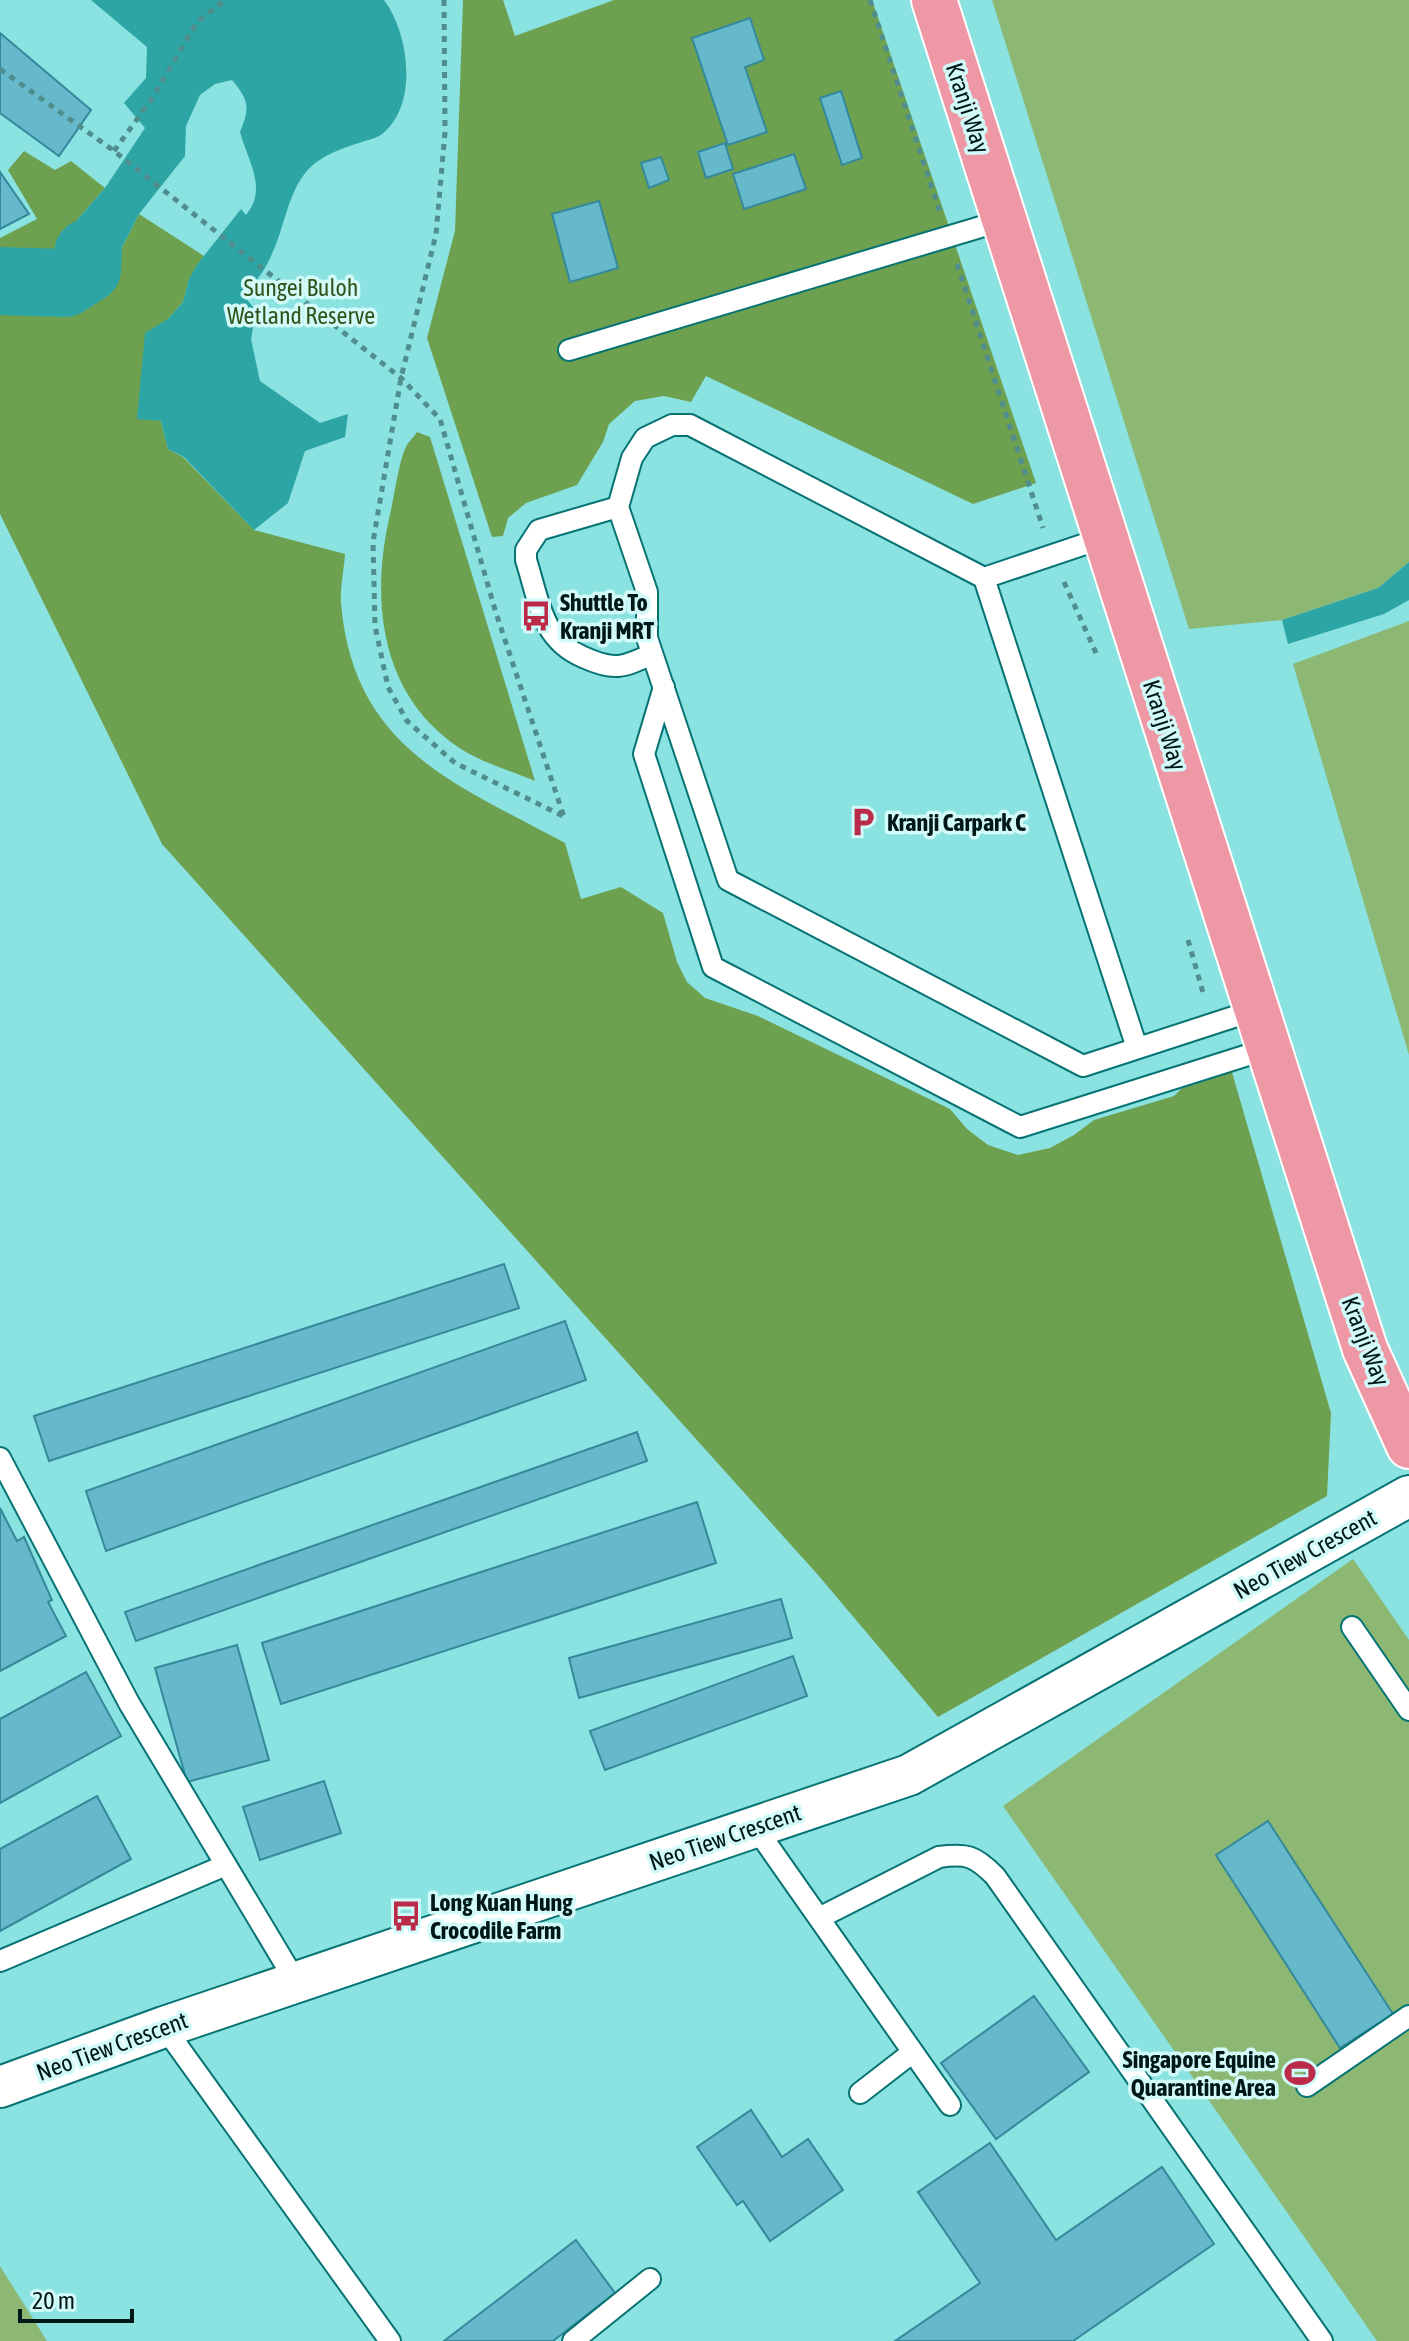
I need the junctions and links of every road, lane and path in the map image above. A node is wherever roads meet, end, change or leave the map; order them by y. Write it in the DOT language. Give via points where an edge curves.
graph roads {
  1 [pos="225,0"];
  2 [pos="444,0"];
  3 [pos="870,0"];
  4 [pos="934,0"];
  5 [pos="0,69"];
  6 [pos="114,151"];
  7 [pos="1004,220"];
  8 [pos="948,236"];
  9 [pos="569,350"];
  10 [pos="401,378"];
  11 [pos="618,507"];
  12 [pos="1106,537"];
  13 [pos="1052,555"];
  14 [pos="984,578"];
  15 [pos="652,654"];
  16 [pos="1101,664"];
  17 [pos="664,687"];
  18 [pos="1186,933"];
  19 [pos="1212,1024"];
  20 [pos="1261,1030"];
  21 [pos="1137,1048"];
  22 [pos="1409,1446"];
  23 [pos="0,1458"];
  24 [pos="1409,1496"];
  25 [pos="1352,1627"];
  26 [pos="1409,1710"];
  27 [pos="755,1827"];
  28 [pos="226,1865"];
  29 [pos="819,1918"];
  30 [pos="0,1961"];
  31 [pos="296,1982"];
  32 [pos="1409,2016"];
  33 [pos="164,2027"];
  34 [pos="913,2052"];
  35 [pos="1307,2086"];
  36 [pos="0,2087"];
  37 [pos="860,2093"];
  38 [pos="950,2105"];
  39 [pos="650,2279"];
  40 [pos="390,2341"];
  41 [pos="573,2341"];
  42 [pos="1322,2341"];
  1 -- 6 [label="path" via="197,22"];
  2 -- 10 [label="path" via="445,132 436,234"];
  3 -- 8 [label="path"];
  4 -- 7 [label="main road, Kranji Way"];
  5 -- 6 [label="path"];
  6 -- 10 [label="path"];
  7 -- 8 [label="lane"];
  7 -- 12 [label="main road, Kranji Way"];
  8 -- 9 [label="lane"];
  8 -- 13 [label="path"];
  10 -- 10 [label="path" via="440,419 496,613 564,817 455,763 407,721 388,687 375,626 373,542"];
  11 -- 14 [label="lane" via="632,458 645,438 672,425 690,425"];
  11 -- 15 [label="lane" via="647,592"];
  11 -- 15 [label="lane" via="539,530 526,560 547,627 558,643 604,667 624,668"];
  12 -- 13 [label="lane"];
  12 -- 20 [label="main road, Kranji Way"];
  13 -- 14 [label="lane"];
  13 -- 16 [label="path"];
  14 -- 21 [label="lane"];
  15 -- 17 [label="lane"];
  17 -- 20 [label="lane" via="644,754 713,967 1020,1127"];
  17 -- 21 [label="lane" via="728,880 1083,1066"];
  18 -- 19 [label="path"];
  19 -- 20 [label="lane"];
  19 -- 21 [label="lane"];
  20 -- 22 [label="main road, Kranji Way" via="1365,1349"];
  23 -- 28 [label="lane" via="129,1703"];
  24 -- 27 [label="street, Neo Tiew Crescent" via="909,1775"];
  25 -- 26 [label="lane"];
  27 -- 29 [label="lane"];
  27 -- 31 [label="street, Neo Tiew Crescent"];
  28 -- 30 [label="lane"];
  28 -- 31 [label="lane"];
  29 -- 34 [label="lane"];
  29 -- 42 [label="lane" via="939,1857 960,1854 980,1860"];
  31 -- 33 [label="street, Neo Tiew Crescent"];
  32 -- 35 [label="lane"];
  33 -- 36 [label="street, Neo Tiew Crescent"];
  33 -- 40 [label="lane"];
  34 -- 37 [label="lane"];
  34 -- 38 [label="lane"];
  39 -- 41 [label="lane"];
}
